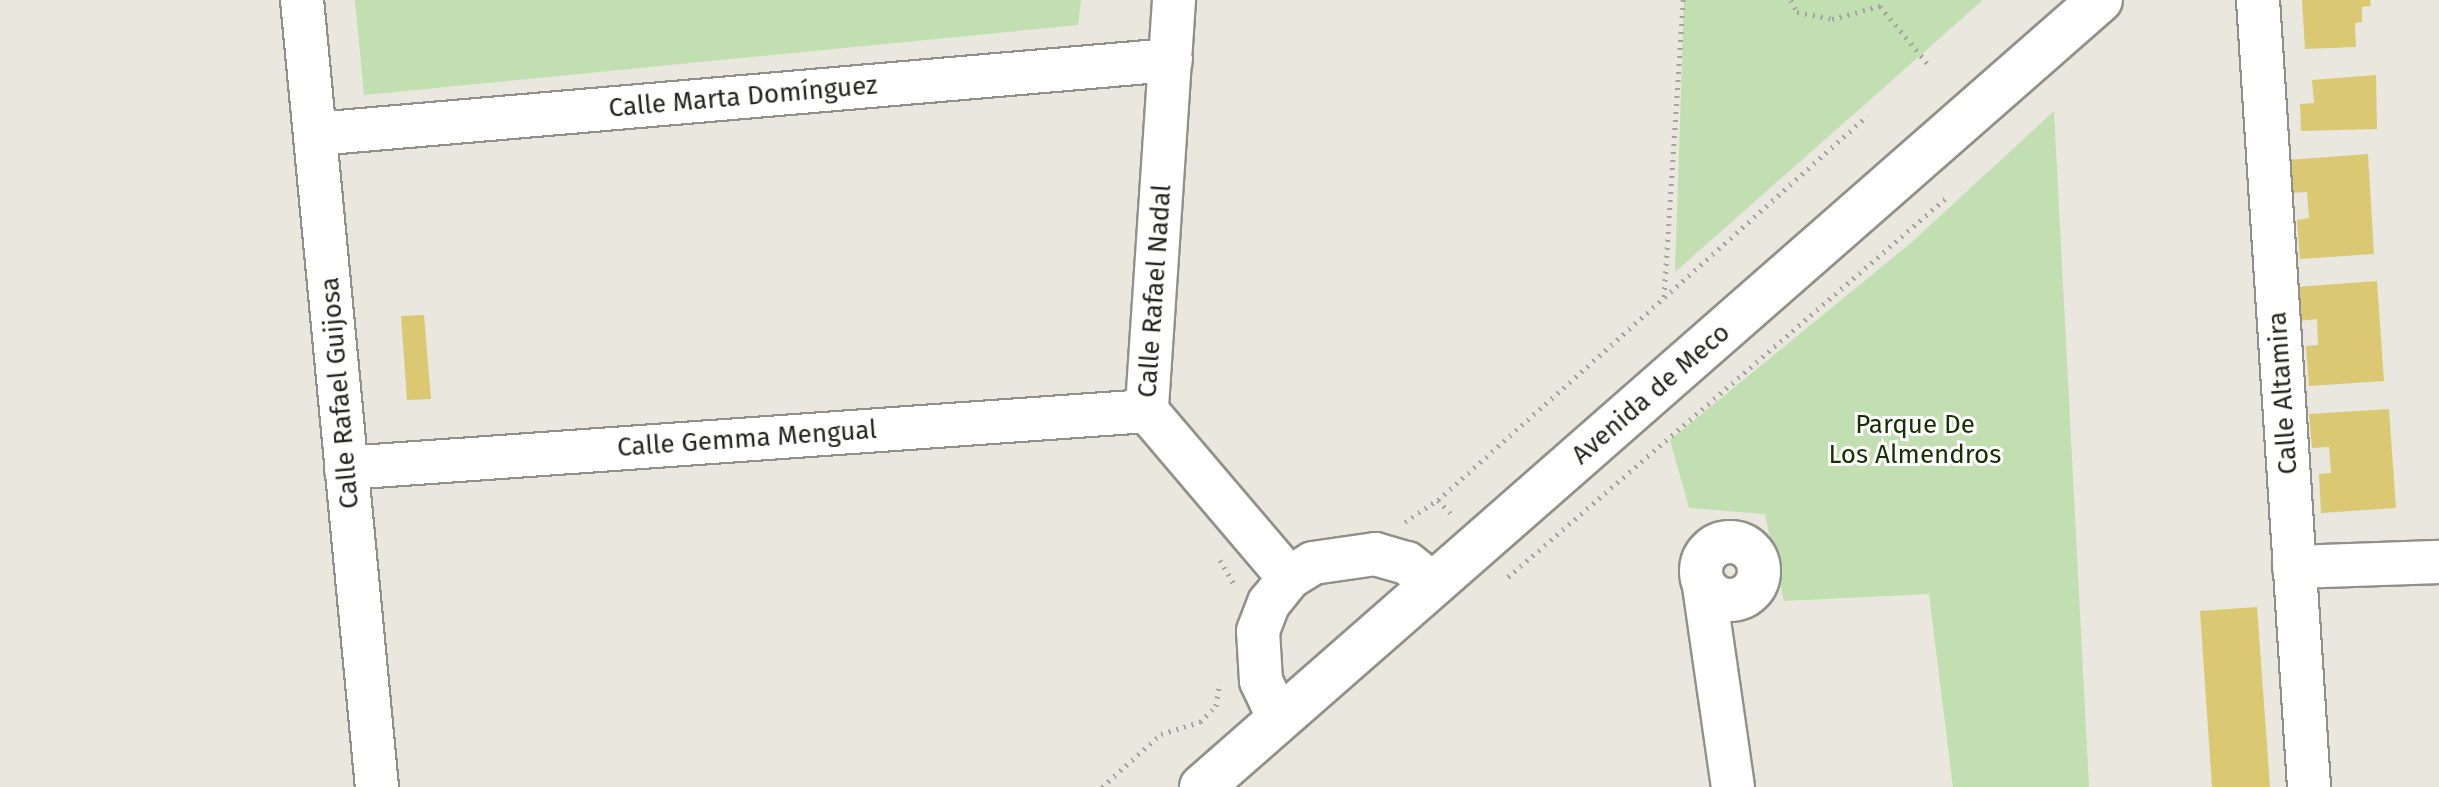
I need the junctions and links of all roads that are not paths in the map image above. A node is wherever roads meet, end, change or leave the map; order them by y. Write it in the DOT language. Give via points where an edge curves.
graph roads {
  1 [pos="302,0"];
  2 [pos="1174,0"];
  3 [pos="2100,0"];
  4 [pos="2258,0"];
  5 [pos="1171,60"];
  6 [pos="316,134"];
  7 [pos="1147,411"];
  8 [pos="346,468"];
  9 [pos="2439,562"];
  10 [pos="2294,567"];
  11 [pos="1289,578"];
  12 [pos="1433,584"];
  13 [pos="1704,586"];
  14 [pos="1279,719"];
  15 [pos="377,787"];
  16 [pos="1202,787"];
  17 [pos="1733,787"];
  18 [pos="2309,787"];
  1 -- 6 [label="street, Calle Rafael Guijosa"];
  2 -- 5 [label="street, Calle Rafael Nadal"];
  3 -- 12 [label="street, Avenida de Meco"];
  4 -- 10 [label="street, Calle Altamira"];
  5 -- 6 [label="street, Calle Marta Domínguez"];
  5 -- 7 [label="street, Calle Rafael Nadal"];
  6 -- 8 [label="street, Calle Rafael Guijosa"];
  7 -- 8 [label="street, Calle Gemma Mengual"];
  7 -- 11 [label="street, Calle Rafael Nadal"];
  8 -- 15 [label="street, Calle Rafael Guijosa"];
  9 -- 10 [label="street"];
  10 -- 18 [label="street, Calle Altamira"];
  11 -- 12 [label="street" via="1313,563 1375,554 1407,563"];
  11 -- 14 [label="street" via="1269,603 1258,631 1261,681"];
  12 -- 14 [label="street, Avenida de Meco"];
  13 -- 17 [label="street"];
  14 -- 16 [label="street, Avenida de Meco"];
}
